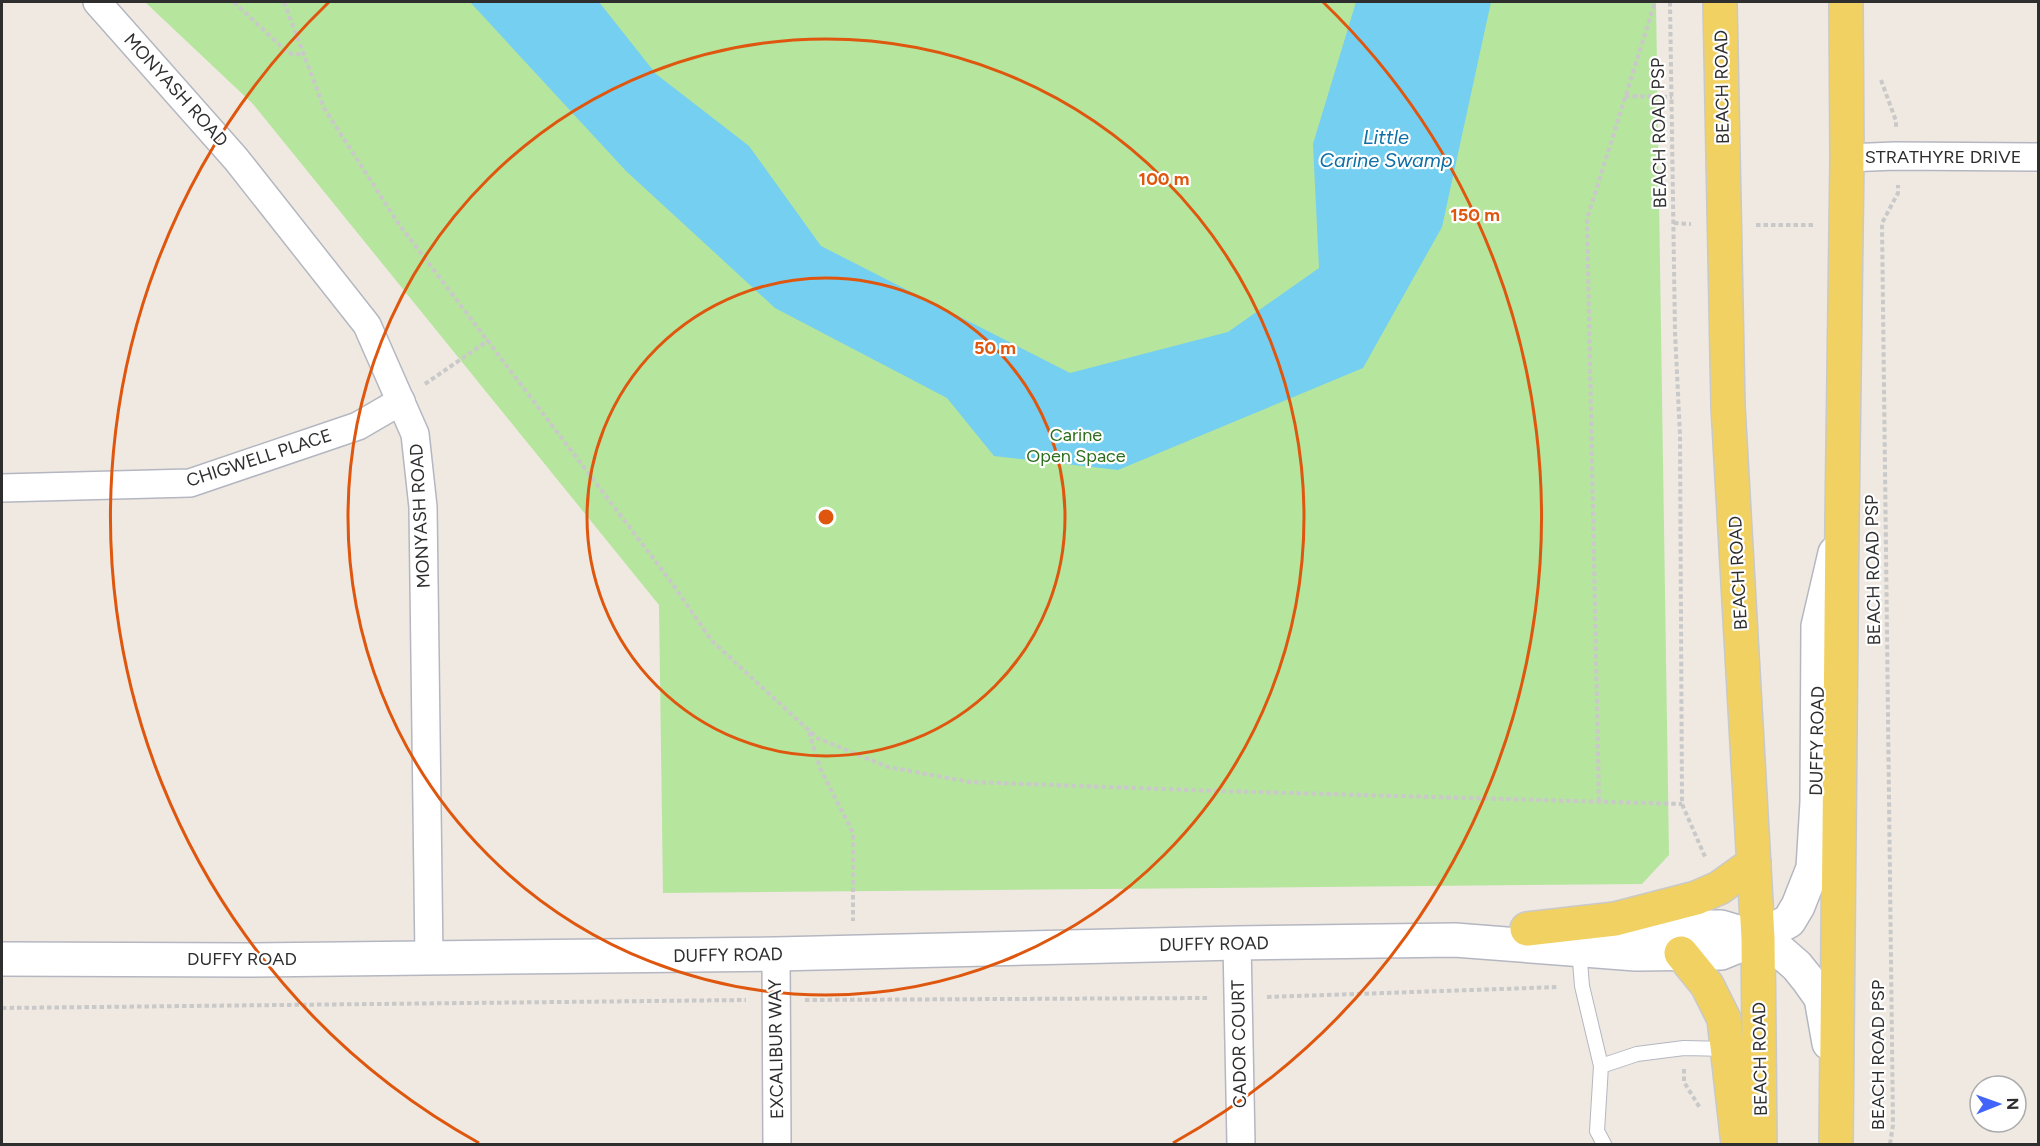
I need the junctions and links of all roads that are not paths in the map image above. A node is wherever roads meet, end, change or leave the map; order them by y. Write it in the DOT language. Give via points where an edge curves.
graph roads {
  1 [pos="97,2"];
  2 [pos="1720,2"];
  3 [pos="1846,2"];
  4 [pos="2038,157"];
  5 [pos="1847,158"];
  6 [pos="400,401"];
  7 [pos="2,488"];
  8 [pos="1842,523"];
  9 [pos="1754,863"];
  10 [pos="1527,929"];
  11 [pos="1758,938"];
  12 [pos="1455,940"];
  13 [pos="1237,943"];
  14 [pos="1579,949"];
  15 [pos="1681,953"];
  16 [pos="776,954"];
  17 [pos="429,958"];
  18 [pos="2,959"];
  19 [pos="1727,1049"];
  20 [pos="1600,1066"];
  21 [pos="1836,1085"];
  22 [pos="777,1144"];
  23 [pos="1241,1144"];
  24 [pos="1604,1144"];
  25 [pos="1738,1144"];
  26 [pos="1761,1144"];
  27 [pos="1836,1144"];
  1 -- 6 [label="street, MONYASH ROAD" via="236,159 367,325"];
  2 -- 9 [label="main road, BEACH ROAD" via="1728,406"];
  3 -- 5 [label="main road"];
  4 -- 5 [label="street, STRATHYRE DRIVE"];
  5 -- 8 [label="main road"];
  6 -- 7 [label="street, CHIGWELL PLACE" via="358,426 190,483"];
  6 -- 17 [label="street, MONYASH ROAD" via="415,434 423,507"];
  8 -- 11 [label="main road, DUFFY ROAD" via="1818,626 1813,868 1789,921"];
  8 -- 21 [label="main road"];
  9 -- 10 [label="main road" via="1719,888 1696,898 1615,919"];
  9 -- 11 [label="main road, BEACH ROAD"];
  10 -- 11 [label="main road, DUFFY ROAD" via="1721,927"];
  10 -- 12 [label="main road, DUFFY ROAD"];
  11 -- 15 [label="main road, DUFFY ROAD" via="1721,953"];
  11 -- 21 [label="main road, DUFFY ROAD" via="1797,966 1821,998"];
  11 -- 26 [label="main road, BEACH ROAD"];
  12 -- 13 [label="main road, DUFFY ROAD"];
  12 -- 14 [label="main road, DUFFY ROAD"];
  13 -- 16 [label="main road, DUFFY ROAD"];
  13 -- 23 [label="street, CADOR COURT"];
  14 -- 15 [label="main road, DUFFY ROAD"];
  14 -- 20 [label="lane" via="1582,986"];
  15 -- 19 [label="main road" via="1707,986 1724,1019"];
  16 -- 17 [label="main road, DUFFY ROAD"];
  16 -- 22 [label="street, EXCALIBUR WAY"];
  17 -- 18 [label="main road, DUFFY ROAD"];
  19 -- 20 [label="lane" via="1684,1048 1637,1054"];
  19 -- 25 [label="main road"];
  20 -- 24 [label="lane" via="1597,1131"];
  21 -- 27 [label="main road"];
}
